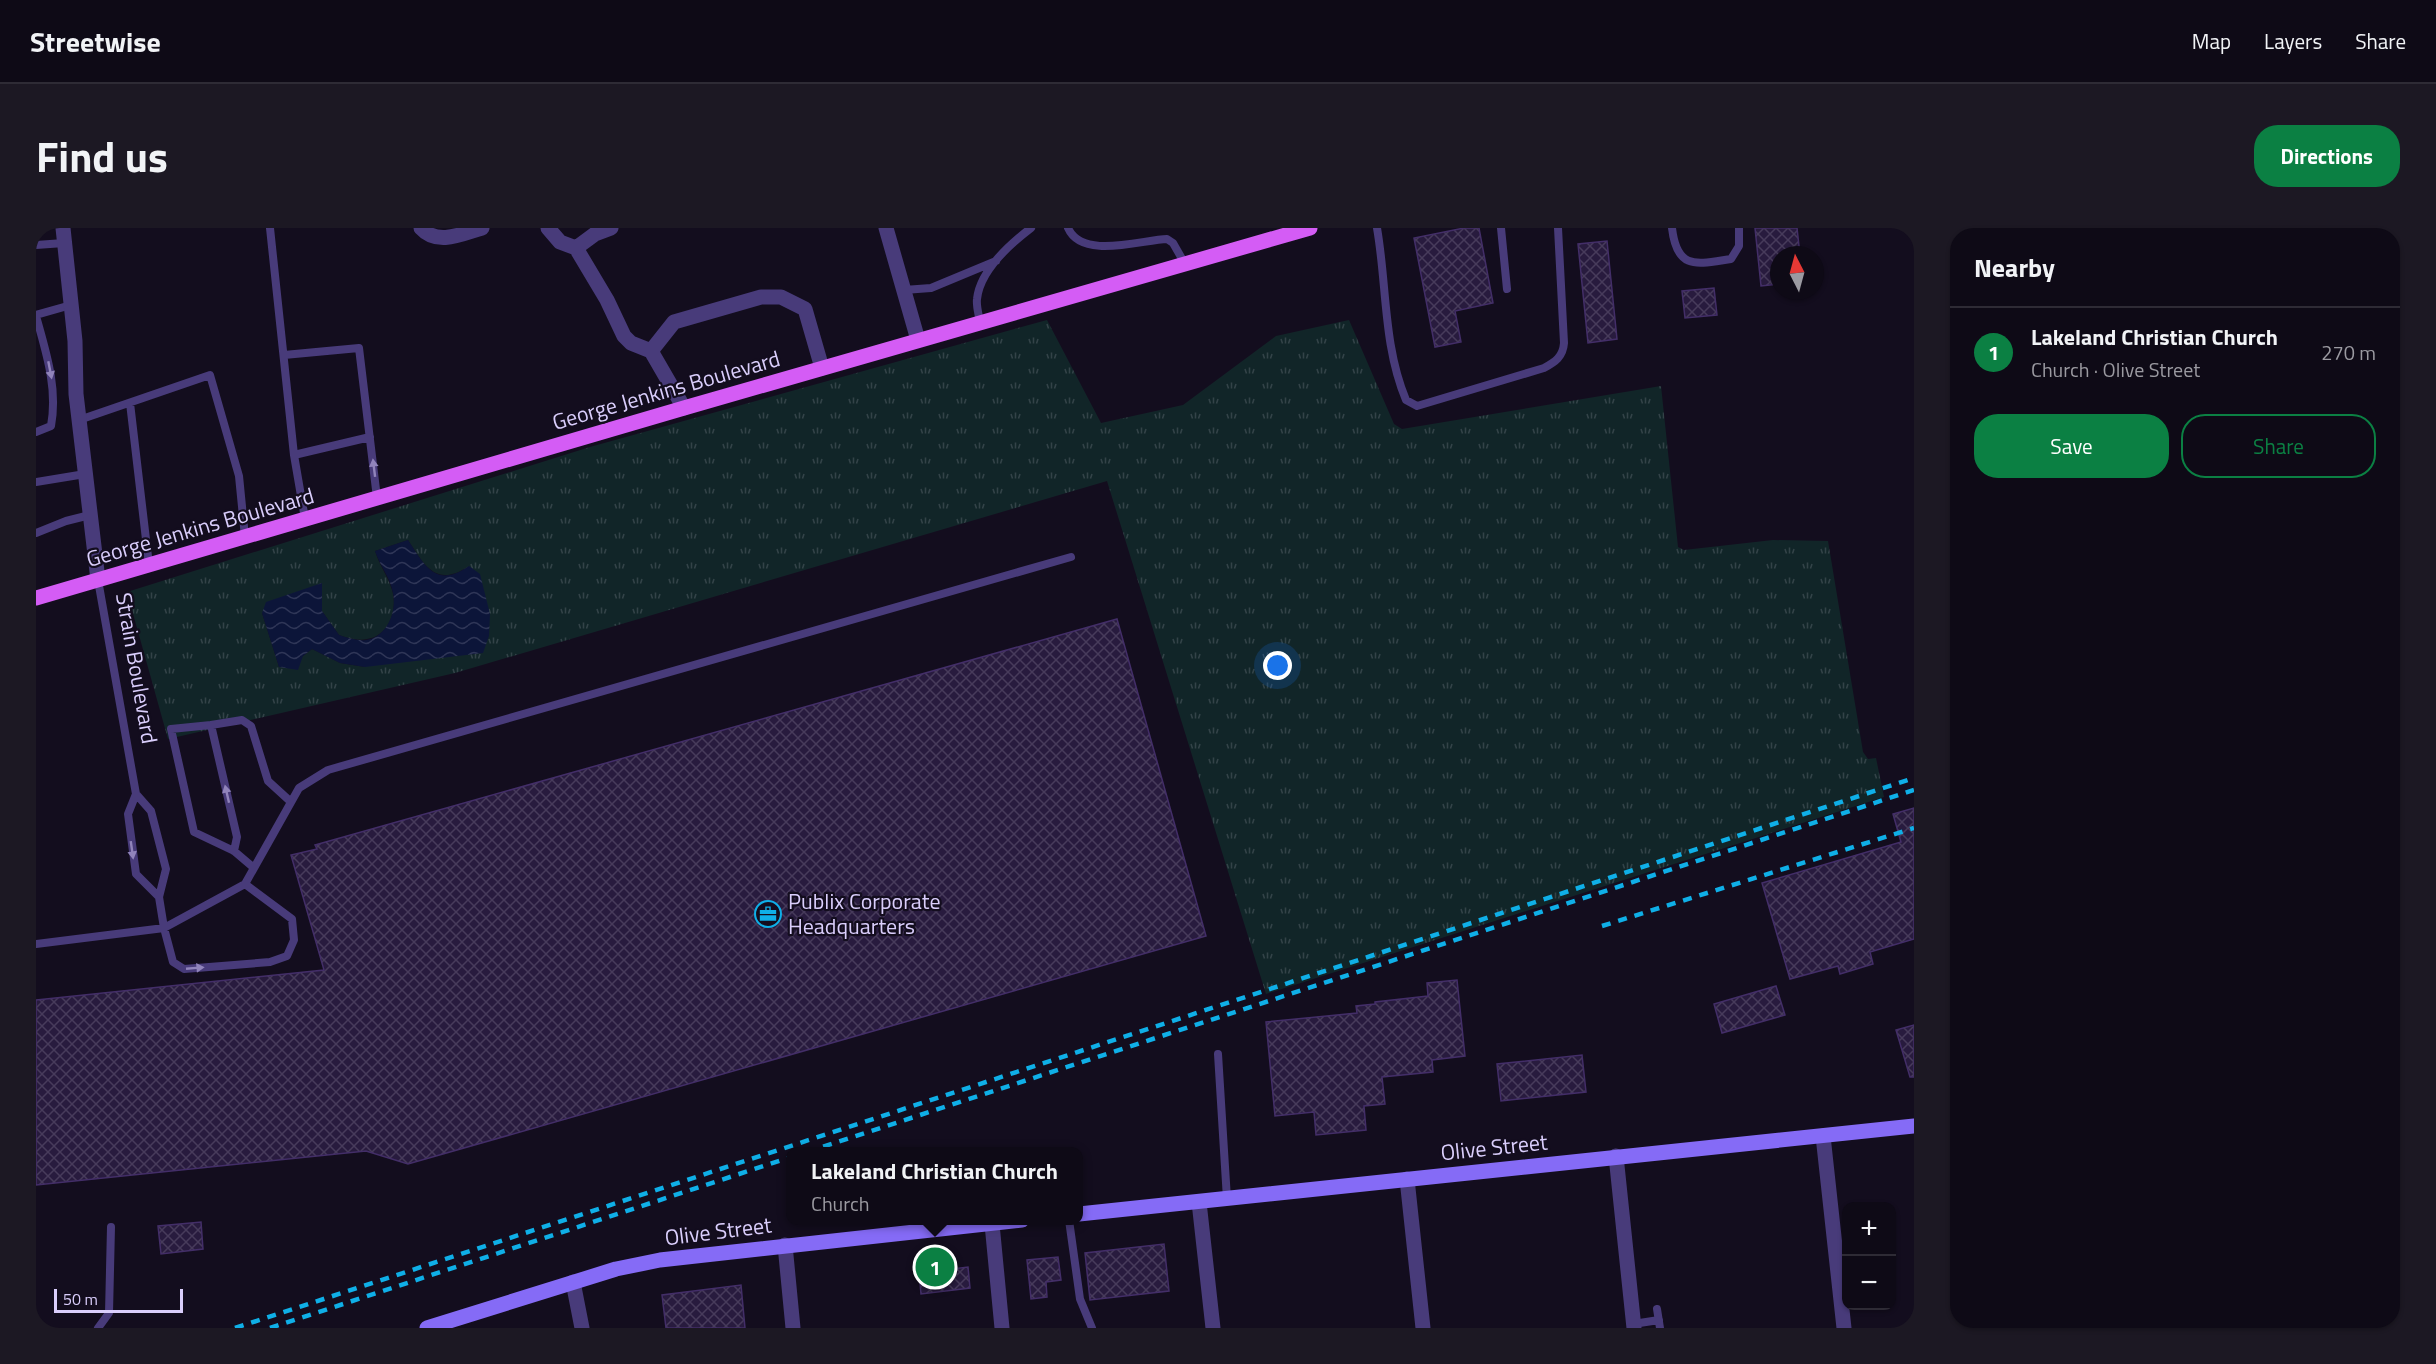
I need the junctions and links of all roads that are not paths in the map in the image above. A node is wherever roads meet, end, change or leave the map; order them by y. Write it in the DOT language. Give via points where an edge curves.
graph roads {
  1 [pos="270,228"];
  2 [pos="421,228"];
  3 [pos="482,228"];
  4 [pos="548,228"];
  5 [pos="611,228"];
  6 [pos="886,228"];
  7 [pos="1030,228"];
  8 [pos="1068,228"];
  9 [pos="1310,228"];
  10 [pos="1377,228"];
  11 [pos="1501,228"];
  12 [pos="1558,228"];
  13 [pos="1672,228"];
  14 [pos="1739,228"];
  15 [pos="1275,233"];
  16 [pos="64,235"];
  17 [pos="36,245"];
  18 [pos="576,248"];
  19 [pos="998,260"];
  20 [pos="1185,264"];
  21 [pos="1507,289"];
  22 [pos="904,290"];
  23 [pos="71,305"];
  24 [pos="36,316"];
  25 [pos="980,322"];
  26 [pos="918,340"];
  27 [pos="651,351"];
  28 [pos="284,355"];
  29 [pos="822,368"];
  30 [pos="130,403"];
  31 [pos="684,408"];
  32 [pos="79,420"];
  33 [pos="36,432"];
  34 [pos="370,437"];
  35 [pos="294,455"];
  36 [pos="86,474"];
  37 [pos="36,482"];
  38 [pos="377,498"];
  39 [pos="90,515"];
  40 [pos="305,519"];
  41 [pos="36,533"];
  42 [pos="245,537"];
  43 [pos="1071,557"];
  44 [pos="149,565"];
  45 [pos="98,580"];
  46 [pos="36,598"];
  47 [pos="211,725"];
  48 [pos="136,794"];
  49 [pos="291,802"];
  50 [pos="234,851"];
  51 [pos="254,868"];
  52 [pos="245,884"];
  53 [pos="159,897"];
  54 [pos="164,928"];
  55 [pos="36,944"];
  56 [pos="1218,1054"];
  57 [pos="1914,1126"];
  58 [pos="1823,1136"];
  59 [pos="1616,1156"];
  60 [pos="1407,1179"];
  61 [pos="1227,1199"];
  62 [pos="1199,1202"];
  63 [pos="1083,1215"];
  64 [pos="982,1225"];
  65 [pos="992,1225"];
  66 [pos="1071,1225"];
  67 [pos="111,1227"];
  68 [pos="784,1245"];
  69 [pos="573,1282"];
  70 [pos="1657,1309"];
  71 [pos="1659,1324"];
  72 [pos="1633,1326"];
  73 [pos="98,1328"];
  74 [pos="427,1328"];
  75 [pos="582,1328"];
  76 [pos="793,1328"];
  77 [pos="1002,1328"];
  78 [pos="1092,1328"];
  79 [pos="1213,1328"];
  80 [pos="1423,1328"];
  81 [pos="1844,1328"];
  1 -- 28 [label="lane"];
  2 -- 3 [label="street" via="441,238"];
  4 -- 18 [label="street" via="560,242"];
  5 -- 18 [label="street"];
  6 -- 22 [label="street"];
  7 -- 19 [label="lane"];
  8 -- 20 [label="lane" via="1079,241 1092,245 1167,238"];
  9 -- 15 [label="main road, George Jenkins Boulevard"];
  10 -- 12 [label="lane" via="1384,310 1397,372 1406,400 1418,406 1544,369 1557,360 1564,343"];
  11 -- 21 [label="lane"];
  13 -- 14 [label="lane" via="1676,248 1685,259 1698,264 1731,258 1740,246"];
  15 -- 20 [label="main road, George Jenkins Boulevard"];
  16 -- 17 [label="lane"];
  16 -- 23 [label="street, Strain Boulevard"];
  18 -- 27 [label="street" via="624,336 631,344"];
  19 -- 22 [label="lane" via="931,288"];
  19 -- 25 [label="lane" via="983,281 977,300"];
  20 -- 25 [label="main road, George Jenkins Boulevard"];
  22 -- 26 [label="street"];
  23 -- 24 [label="lane"];
  23 -- 32 [label="street, Strain Boulevard"];
  24 -- 33 [label="lane, one-way" via="51,372 54,407 51,426"];
  25 -- 26 [label="main road, George Jenkins Boulevard"];
  26 -- 29 [label="main road, George Jenkins Boulevard"];
  27 -- 29 [label="street" via="674,322 772,295 805,309"];
  27 -- 31 [label="street"];
  28 -- 34 [label="lane" via="358,348"];
  28 -- 35 [label="lane"];
  29 -- 31 [label="main road, George Jenkins Boulevard"];
  30 -- 32 [label="lane"];
  30 -- 42 [label="lane" via="210,375 239,476"];
  30 -- 44 [label="lane"];
  31 -- 38 [label="main road, George Jenkins Boulevard"];
  32 -- 36 [label="street, Strain Boulevard"];
  34 -- 35 [label="lane"];
  38 -- 34 [label="lane, one-way"];
  35 -- 40 [label="lane"];
  36 -- 37 [label="lane"];
  36 -- 39 [label="street, Strain Boulevard"];
  38 -- 40 [label="main road, George Jenkins Boulevard"];
  39 -- 41 [label="lane"];
  39 -- 45 [label="street, Strain Boulevard"];
  40 -- 42 [label="main road, George Jenkins Boulevard"];
  42 -- 44 [label="main road, George Jenkins Boulevard"];
  43 -- 49 [label="lane" via="328,770 299,788"];
  44 -- 45 [label="main road, George Jenkins Boulevard"];
  45 -- 46 [label="main road, George Jenkins Boulevard"];
  45 -- 48 [label="lane, Strain Boulevard"];
  47 -- 49 [label="lane" via="242,720 251,726 268,781"];
  50 -- 47 [label="lane, one-way" via="237,837"];
  47 -- 50 [label="lane" via="171,729 195,832"];
  48 -- 53 [label="lane, Strain Boulevard" via="151,812 166,869"];
  48 -- 53 [label="lane, Strain Boulevard, one-way" via="128,814 136,874"];
  49 -- 51 [label="lane"];
  50 -- 51 [label="lane"];
  51 -- 52 [label="lane"];
  52 -- 54 [label="lane"];
  54 -- 52 [label="lane, Strain Boulevard, one-way" via="173,962 184,969 270,962 287,956 294,940 292,919"];
  53 -- 54 [label="lane, Strain Boulevard"];
  54 -- 55 [label="lane"];
  56 -- 61 [label="lane"];
  57 -- 58 [label="main road, Olive Street"];
  58 -- 59 [label="main road, Olive Street"];
  58 -- 81 [label="street"];
  59 -- 60 [label="main road, Olive Street"];
  59 -- 72 [label="street"];
  60 -- 61 [label="main road, Olive Street"];
  60 -- 80 [label="street"];
  61 -- 62 [label="main road, Olive Street"];
  62 -- 63 [label="main road, Olive Street"];
  62 -- 79 [label="street"];
  64 -- 68 [label="main road, Olive Street"];
  65 -- 77 [label="street"];
  66 -- 78 [label="lane" via="1080,1299"];
  67 -- 73 [label="lane" via="109,1313"];
  68 -- 69 [label="main road, Olive Street" via="660,1260"];
  68 -- 76 [label="street"];
  69 -- 74 [label="main road, Olive Street"];
  69 -- 75 [label="street"];
  70 -- 71 [label="lane"];
  71 -- 72 [label="lane"];
}
